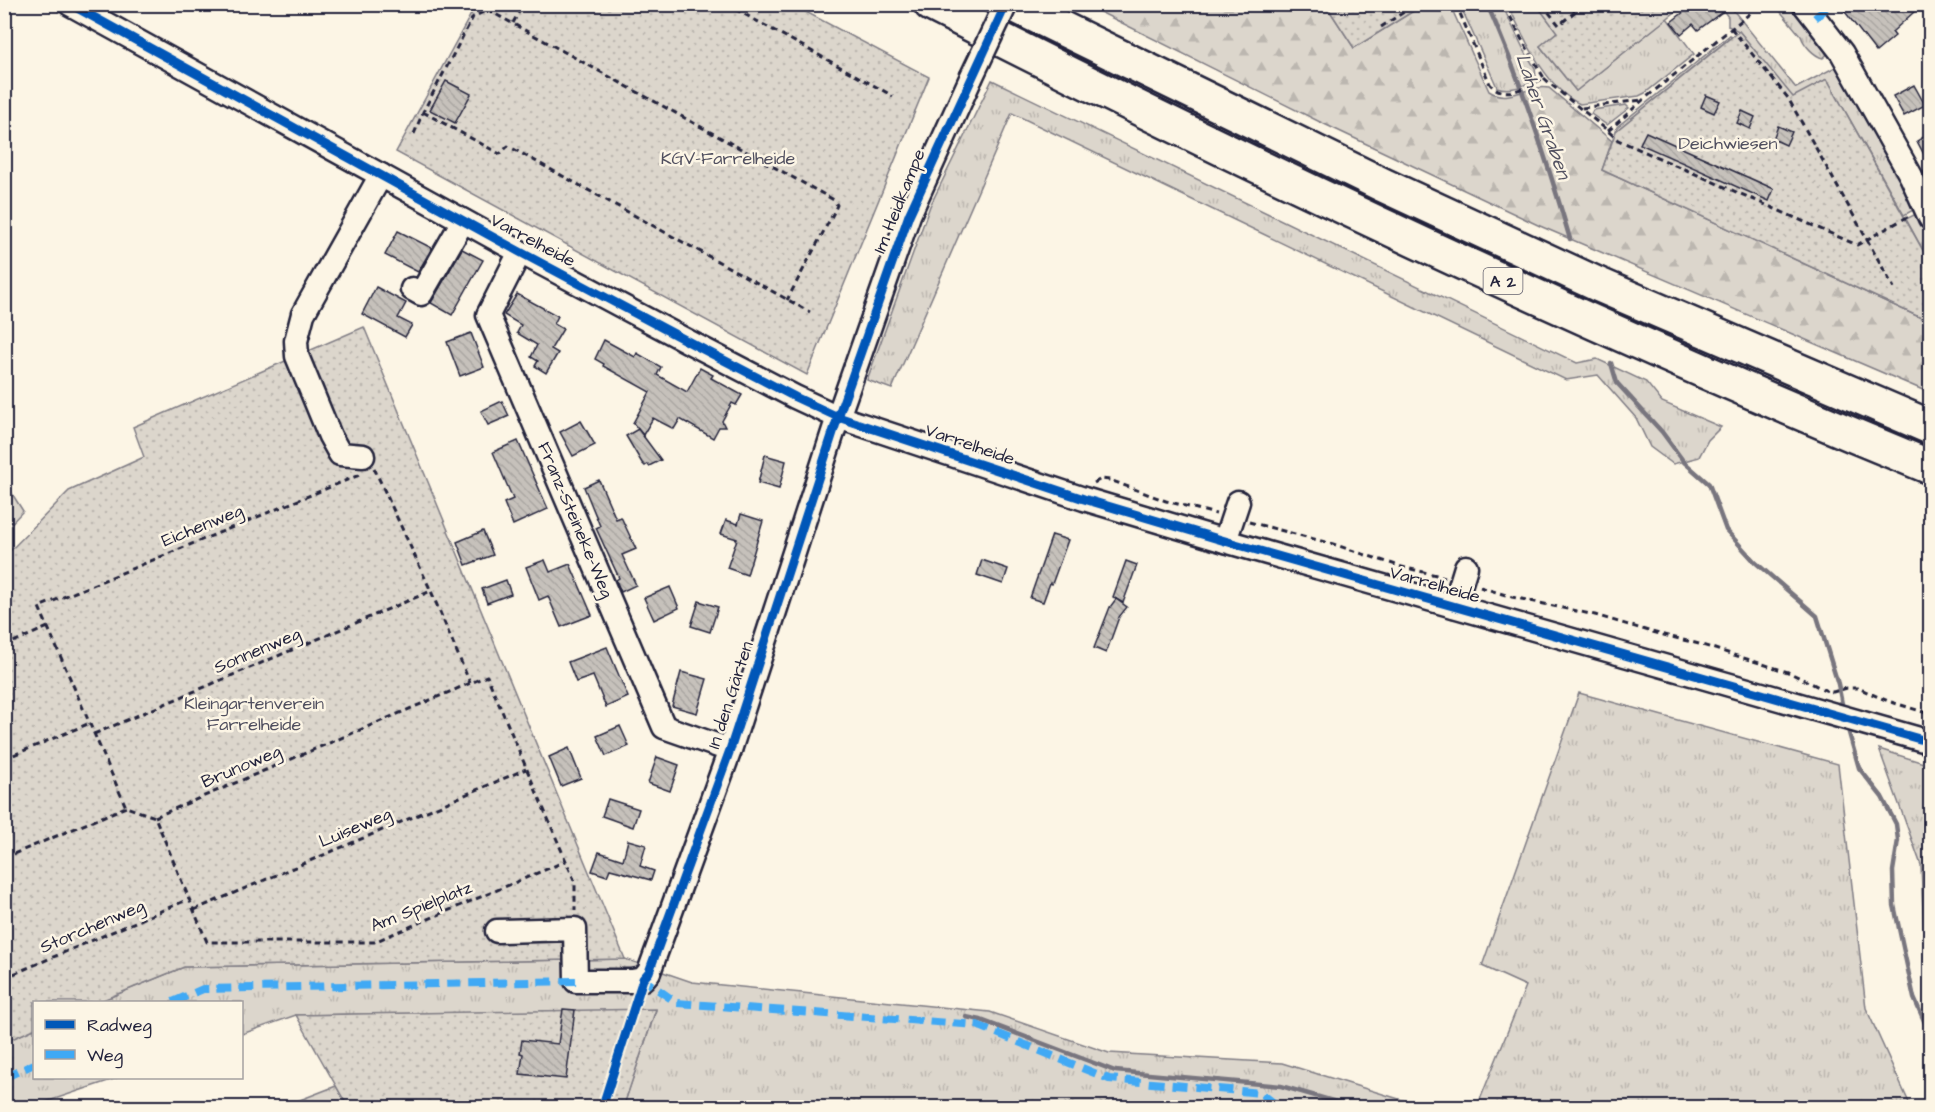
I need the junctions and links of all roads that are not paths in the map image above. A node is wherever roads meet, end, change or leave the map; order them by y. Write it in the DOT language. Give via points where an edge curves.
graph roads {
  1 [pos="70,4"];
  2 [pos="931,4"];
  3 [pos="1804,4"];
  4 [pos="1014,6"];
  5 [pos="381,175"];
  6 [pos="1928,212"];
  7 [pos="463,221"];
  8 [pos="520,252"];
  9 [pos="412,289"];
  10 [pos="838,417"];
  11 [pos="1930,427"];
  12 [pos="367,466"];
  13 [pos="1930,467"];
  14 [pos="1238,502"];
  15 [pos="1225,542"];
  16 [pos="1466,567"];
  17 [pos="1454,606"];
  18 [pos="1930,742"];
  19 [pos="730,750"];
  20 [pos="497,931"];
  1 -- 5 [label="street, Varrelheide"];
  2 -- 13 [label="highway, A 2" via="1365,218 1598,324"];
  3 -- 6 [label="street" via="1842,53"];
  4 -- 10 [label="street, Im Heidkampe, bridge" via="971,78 909,215"];
  4 -- 11 [label="highway, A 2" via="1597,284"];
  5 -- 7 [label="street, Varrelheide"];
  5 -- 12 [label="street" via="303,314 296,342 297,356 340,454"];
  7 -- 8 [label="street, Varrelheide"];
  7 -- 9 [label="street" via="421,294"];
  8 -- 10 [label="street, Varrelheide"];
  8 -- 19 [label="street, Franz-Steineke-Weg" via="488,315 664,727"];
  10 -- 15 [label="street, Varrelheide"];
  10 -- 19 [label="street, In den Gärten"];
  14 -- 15 [label="street"];
  15 -- 17 [label="street, Varrelheide"];
  16 -- 17 [label="street"];
  17 -- 18 [label="street, Varrelheide"];
  19 -- 20 [label="street, In den Gärten" via="649,972 643,979 576,981 575,929"];
}
